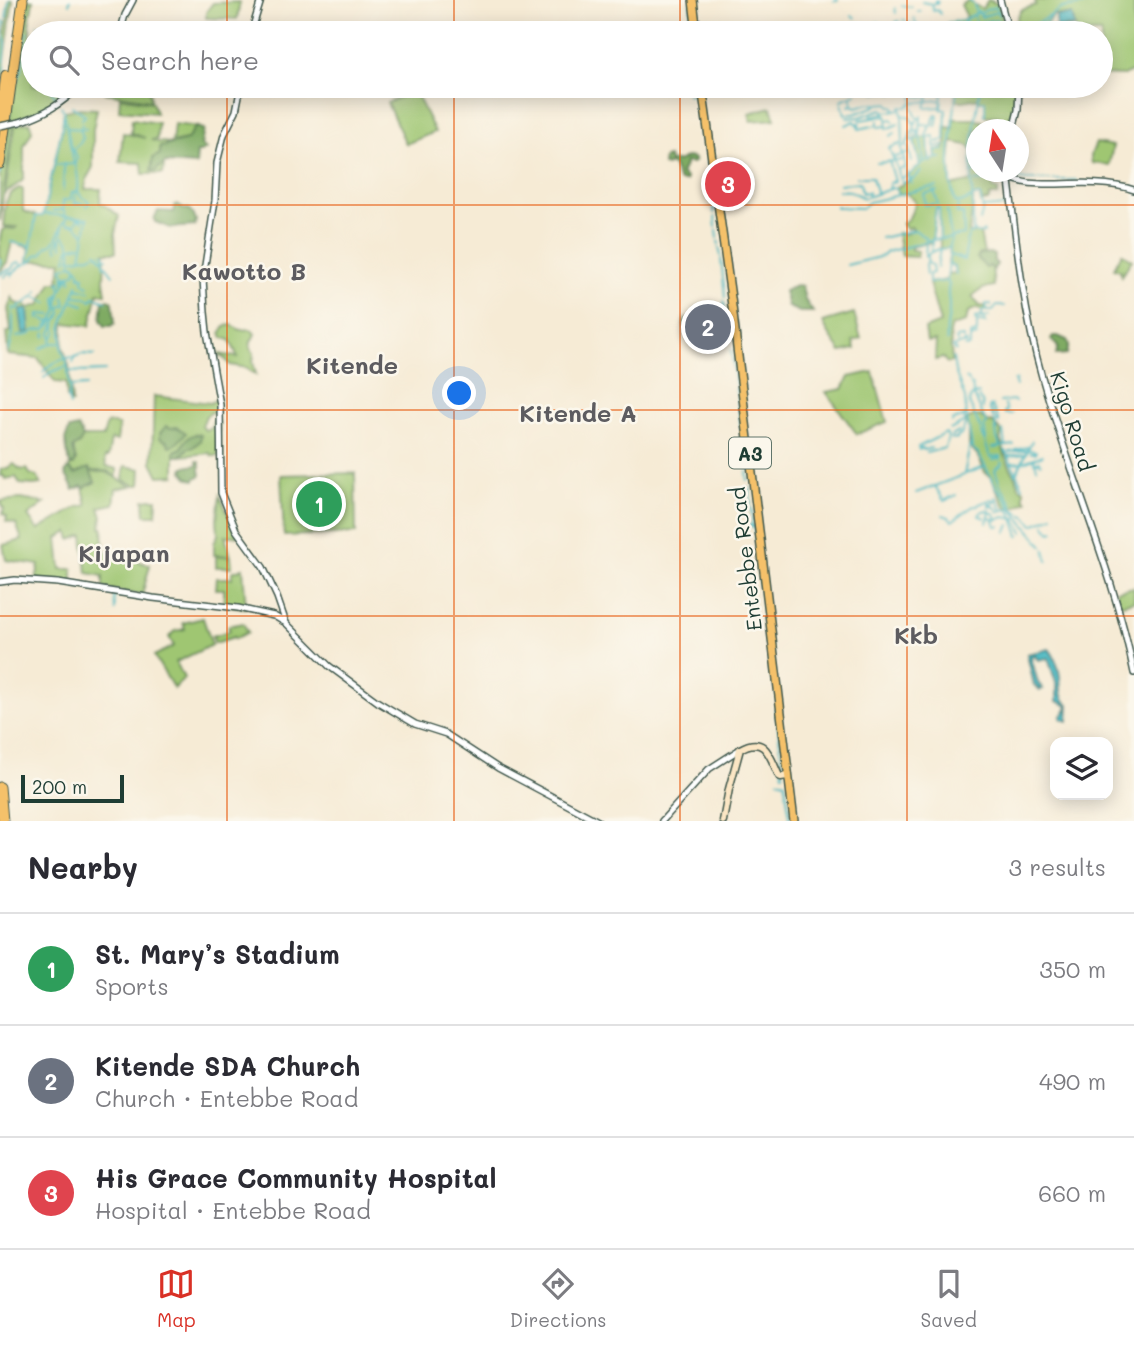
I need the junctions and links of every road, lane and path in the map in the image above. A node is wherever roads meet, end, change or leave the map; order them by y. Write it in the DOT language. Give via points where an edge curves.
graph roads {
  1 [pos="17,0"];
  2 [pos="23,0"];
  3 [pos="133,0"];
  4 [pos="261,0"];
  5 [pos="693,0"];
  6 [pos="1000,0"];
  7 [pos="123,21"];
  8 [pos="253,21"];
  9 [pos="696,21"];
  10 [pos="1006,21"];
  11 [pos="67,98"];
  12 [pos="239,98"];
  13 [pos="704,98"];
  14 [pos="1018,98"];
  15 [pos="0,118"];
  16 [pos="1016,119"];
  17 [pos="0,126"];
  18 [pos="0,164"];
  19 [pos="1010,182"];
  20 [pos="1024,182"];
  21 [pos="1134,190"];
  22 [pos="0,582"];
  23 [pos="286,623"];
  24 [pos="1134,673"];
  25 [pos="740,749"];
  26 [pos="788,776"];
  27 [pos="0,787"];
  28 [pos="4,821"];
  29 [pos="598,821"];
  30 [pos="662,821"];
  31 [pos="723,821"];
  32 [pos="793,821"];
  1 -- 15 [label="highway"];
  2 -- 18 [label="highway"];
  3 -- 7 [label="street"];
  4 -- 8 [label="street"];
  5 -- 9 [label="main road"];
  6 -- 10 [label="street"];
  11 -- 17 [label="street, bridge" via="39,115"];
  12 -- 23 [label="street" via="216,163 203,289 220,405 221,492 236,530 263,567"];
  13 -- 26 [label="main road, Entebbe Road / A3"];
  14 -- 16 [label="street"];
  19 -- 24 [label="street, Kigo Road" via="1024,301 1041,374"];
  20 -- 21 [label="street"];
  22 -- 23 [label="street" via="58,583 238,608"];
  23 -- 29 [label="street" via="329,666 378,702 415,724 446,734 498,768"];
  25 -- 26 [label="main road" via="755,744 764,747 779,776"];
  25 -- 30 [label="street" via="709,769"];
  25 -- 31 [label="main road"];
  26 -- 32 [label="main road, Entebbe Road / A3"];
  27 -- 28 [label="highway"];
}
